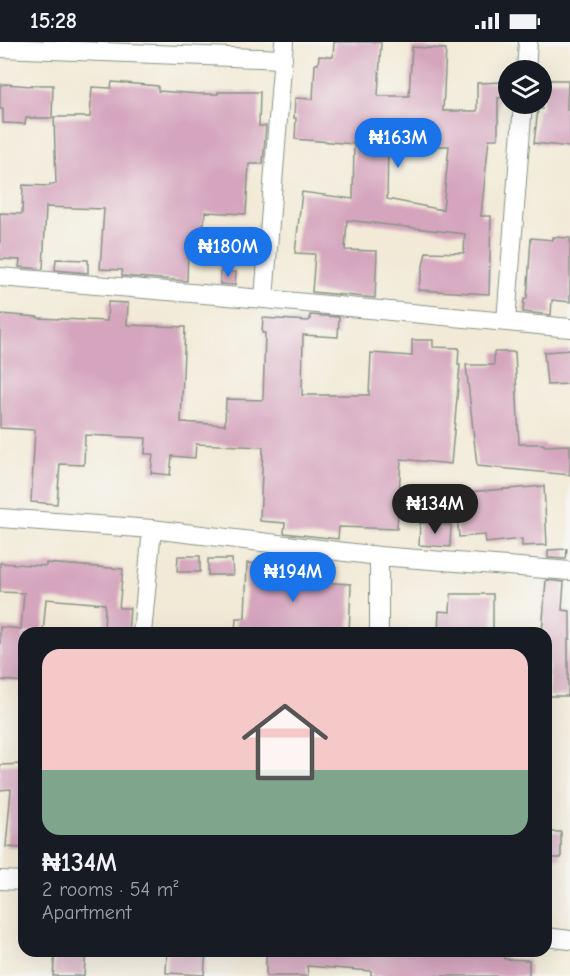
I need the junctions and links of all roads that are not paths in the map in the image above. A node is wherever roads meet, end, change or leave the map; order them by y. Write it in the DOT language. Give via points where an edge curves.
graph roads {
  1 [pos="528,42"];
  2 [pos="0,48"];
  3 [pos="283,50"];
  4 [pos="527,60"];
  5 [pos="523,114"];
  6 [pos="0,278"];
  7 [pos="264,300"];
  8 [pos="506,321"];
  9 [pos="570,328"];
  10 [pos="0,518"];
  11 [pos="152,530"];
  12 [pos="379,556"];
  13 [pos="570,572"];
  14 [pos="143,627"];
  15 [pos="379,627"];
  16 [pos="0,880"];
  17 [pos="18,881"];
  18 [pos="552,938"];
  19 [pos="570,940"];
  1 -- 4 [label="street"];
  2 -- 3 [label="street"];
  3 -- 7 [label="street"];
  5 -- 8 [label="street"];
  6 -- 7 [label="street"];
  7 -- 8 [label="street"];
  8 -- 9 [label="street"];
  10 -- 11 [label="street"];
  11 -- 12 [label="street"];
  11 -- 14 [label="street"];
  12 -- 13 [label="street"];
  12 -- 15 [label="street"];
  16 -- 17 [label="street"];
  18 -- 19 [label="street"];
}
